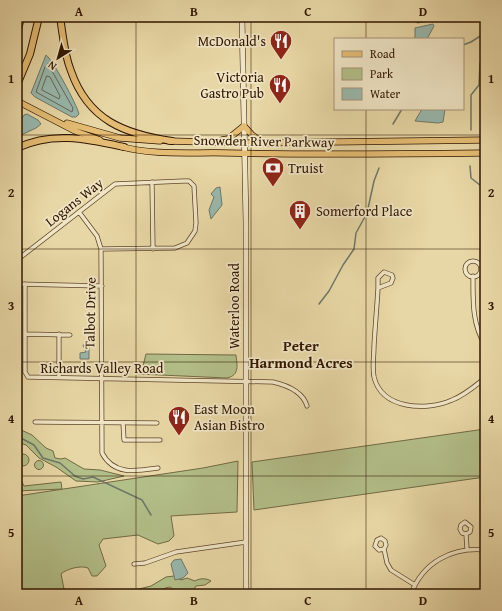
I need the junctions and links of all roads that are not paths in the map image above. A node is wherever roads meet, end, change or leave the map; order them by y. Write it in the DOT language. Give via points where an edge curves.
graph roads {
  1 [pos="21,17"];
  2 [pos="39,17"];
  3 [pos="60,17"];
  4 [pos="242,17"];
  5 [pos="17,34"];
  6 [pos="17,85"];
  7 [pos="17,101"];
  8 [pos="50,117"];
  9 [pos="244,126"];
  10 [pos="485,140"];
  11 [pos="172,141"];
  12 [pos="216,142"];
  13 [pos="244,143"];
  14 [pos="264,143"];
  15 [pos="124,147"];
  16 [pos="17,148"];
  17 [pos="485,152"];
  18 [pos="244,154"];
  19 [pos="152,182"];
  20 [pos="79,212"];
  21 [pos="101,249"];
  22 [pos="153,249"];
  23 [pos="17,260"];
  24 [pos="473,276"];
  25 [pos="17,284"];
  26 [pos="25,284"];
  27 [pos="102,286"];
  28 [pos="378,288"];
  29 [pos="25,334"];
  30 [pos="59,334"];
  31 [pos="70,335"];
  32 [pos="485,345"];
  33 [pos="59,378"];
  34 [pos="100,378"];
  35 [pos="485,378"];
  36 [pos="246,382"];
  37 [pos="307,406"];
  38 [pos="35,422"];
  39 [pos="100,422"];
  40 [pos="123,423"];
  41 [pos="157,423"];
  42 [pos="160,440"];
  43 [pos="158,468"];
  44 [pos="466,534"];
  45 [pos="246,542"];
  46 [pos="384,548"];
  47 [pos="467,549"];
  48 [pos="485,550"];
  49 [pos="134,564"];
  50 [pos="415,585"];
  51 [pos="246,594"];
  52 [pos="411,594"];
  1 -- 5 [label="highway"];
  2 -- 6 [label="highway" via="30,54"];
  3 -- 11 [label="highway" via="70,70 80,92 88,102 107,120 131,133"];
  4 -- 9 [label="main road, Waterloo Road"];
  7 -- 8 [label="main road, Snowden River Parkway"];
  8 -- 11 [label="main road, Snowden River Parkway" via="120,138"];
  8 -- 15 [label="main road, Snowden River Parkway" via="75,130"];
  9 -- 12 [label="main road" via="228,139"];
  9 -- 13 [label="main road, Waterloo Road"];
  9 -- 14 [label="main road"];
  10 -- 14 [label="main road, Snowden River Parkway"];
  11 -- 12 [label="main road, Snowden River Parkway"];
  12 -- 13 [label="main road, Snowden River Parkway"];
  13 -- 14 [label="main road, Snowden River Parkway"];
  13 -- 18 [label="main road, Waterloo Road"];
  15 -- 16 [label="highway" via="62,137 35,141"];
  15 -- 18 [label="main road, Snowden River Parkway" via="170,152"];
  17 -- 18 [label="main road, Snowden River Parkway"];
  18 -- 36 [label="main road, Waterloo Road"];
  19 -- 20 [label="street, Logans Way" via="115,184"];
  19 -- 22 [label="street"];
  19 -- 22 [label="street, Logans Way" via="184,181 192,184 196,191 196,223 191,238 181,247"];
  20 -- 21 [label="street, Talbot Drive" via="97,236"];
  20 -- 23 [label="street, Logans Way"];
  21 -- 22 [label="street, Logans Way"];
  21 -- 27 [label="street, Talbot Drive"];
  24 -- 24 [label="street" via="478,274 480,269 474,261 468,263 465,270 468,275"];
  24 -- 32 [label="street" via="474,318"];
  25 -- 26 [label="street"];
  26 -- 27 [label="street"];
  26 -- 29 [label="street, Richards Valley Road"];
  27 -- 34 [label="street, Talbot Drive"];
  28 -- 28 [label="street" via="381,273 387,272 392,275 393,281 389,285"];
  28 -- 35 [label="street" via="373,371 378,388 383,394 400,404 426,406 460,396"];
  29 -- 30 [label="street"];
  29 -- 33 [label="street, Richards Valley Road" via="25,372 28,377"];
  30 -- 31 [label="street"];
  30 -- 33 [label="street"];
  33 -- 34 [label="street, Richards Valley Road"];
  34 -- 36 [label="street, Richards Valley Road"];
  34 -- 39 [label="street, Talbot Drive"];
  36 -- 37 [label="street, Richards Valley Road" via="273,382 285,385 301,396"];
  36 -- 45 [label="main road, Waterloo Road"];
  38 -- 39 [label="street"];
  39 -- 40 [label="street"];
  39 -- 43 [label="street, Talbot Drive" via="102,453 106,460 127,472"];
  40 -- 41 [label="street"];
  40 -- 42 [label="street" via="124,440"];
  44 -- 47 [label="street"];
  45 -- 49 [label="street" via="176,552 145,563"];
  45 -- 51 [label="main road, Waterloo Road"];
  46 -- 50 [label="street" via="391,570"];
  47 -- 48 [label="street"];
  47 -- 50 [label="street" via="442,557 428,568"];
  50 -- 52 [label="street"];
}
